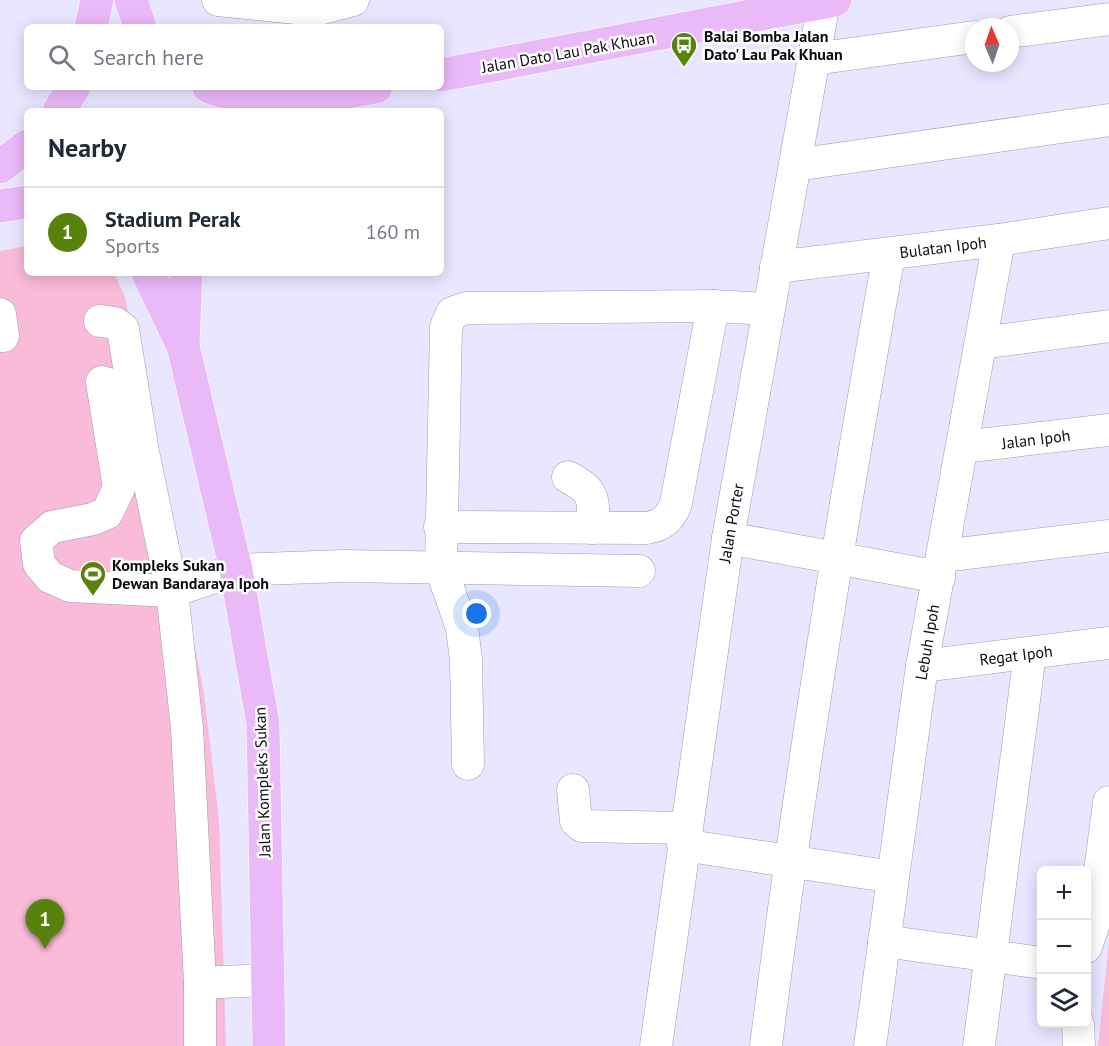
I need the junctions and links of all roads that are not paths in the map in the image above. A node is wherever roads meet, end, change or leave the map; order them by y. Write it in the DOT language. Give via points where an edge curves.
graph roads {
  1 [pos="97,0"];
  2 [pos="131,0"];
  3 [pos="218,0"];
  4 [pos="353,0"];
  5 [pos="830,1"];
  6 [pos="733,10"];
  7 [pos="1109,19"];
  8 [pos="92,24"];
  9 [pos="139,24"];
  10 [pos="1019,31"];
  11 [pos="965,38"];
  12 [pos="814,58"];
  13 [pos="444,74"];
  14 [pos="191,90"];
  15 [pos="222,90"];
  16 [pos="363,90"];
  17 [pos="297,105"];
  18 [pos="202,108"];
  19 [pos="1109,120"];
  20 [pos="24,148"];
  21 [pos="795,165"];
  22 [pos="0,167"];
  23 [pos="24,202"];
  24 [pos="0,206"];
  25 [pos="1109,223"];
  26 [pos="999,240"];
  27 [pos="889,254"];
  28 [pos="776,267"];
  29 [pos="149,276"];
  30 [pos="186,276"];
  31 [pos="713,306"];
  32 [pos="768,309"];
  33 [pos="100,321"];
  34 [pos="1109,326"];
  35 [pos="981,343"];
  36 [pos="183,346"];
  37 [pos="1109,430"];
  38 [pos="962,447"];
  39 [pos="128,450"];
  40 [pos="568,477"];
  41 [pos="440,527"];
  42 [pos="593,528"];
  43 [pos="1109,536"];
  44 [pos="728,538"];
  45 [pos="835,559"];
  46 [pos="940,567"];
  47 [pos="441,568"];
  48 [pos="236,570"];
  49 [pos="639,572"];
  50 [pos="172,591"];
  51 [pos="1109,643"];
  52 [pos="1030,654"];
  53 [pos="922,666"];
  54 [pos="468,764"];
  55 [pos="573,790"];
  56 [pos="1109,802"];
  57 [pos="684,836"];
  58 [pos="789,859"];
  59 [pos="893,877"];
  60 [pos="1091,932"];
  61 [pos="884,941"];
  62 [pos="991,956"];
  63 [pos="1037,962"];
  64 [pos="267,980"];
  65 [pos="200,983"];
  66 [pos="1078,1028"];
  67 [pos="200,1046"];
  68 [pos="269,1046"];
  69 [pos="656,1046"];
  70 [pos="766,1046"];
  71 [pos="870,1046"];
  72 [pos="979,1046"];
  73 [pos="1079,1046"];
  1 -- 8 [label="main road"];
  2 -- 9 [label="main road"];
  3 -- 4 [label="street" via="315,10"];
  5 -- 6 [label="main road, Jalan Dato Lau Pak Khuan"];
  5 -- 12 [label="street, Jalan Porter"];
  6 -- 13 [label="main road, Jalan Dato Lau Pak Khuan"];
  7 -- 10 [label="street"];
  11 -- 12 [label="street"];
  12 -- 21 [label="street, Jalan Porter"];
  14 -- 18 [label="main road"];
  15 -- 17 [label="main road"];
  16 -- 17 [label="main road"];
  19 -- 21 [label="street"];
  20 -- 22 [label="main road"];
  21 -- 28 [label="street, Jalan Porter"];
  23 -- 24 [label="main road"];
  25 -- 26 [label="street, Bulatan Ipoh"];
  26 -- 27 [label="street, Bulatan Ipoh"];
  26 -- 35 [label="street, Lebuh Ipoh"];
  27 -- 28 [label="street, Bulatan Ipoh"];
  27 -- 45 [label="street"];
  28 -- 32 [label="street, Jalan Porter"];
  29 -- 36 [label="main road, Jalan Kompleks Sukan"];
  30 -- 36 [label="main road, Jalan Kompleks Sukan"];
  31 -- 32 [label="street"];
  31 -- 41 [label="street" via="466,308 452,314 446,327"];
  31 -- 42 [label="street" via="674,512 654,527"];
  32 -- 44 [label="street, Jalan Porter"];
  33 -- 39 [label="street" via="115,323 123,329 133,391 102,382"];
  34 -- 35 [label="street"];
  35 -- 38 [label="street, Lebuh Ipoh"];
  36 -- 48 [label="main road, Jalan Kompleks Sukan"];
  37 -- 38 [label="street, Jalan Ipoh"];
  38 -- 46 [label="street, Lebuh Ipoh"];
  39 -- 50 [label="street"];
  39 -- 50 [label="street" via="119,488 107,513 52,526 36,541 39,564 50,577 70,586"];
  40 -- 42 [label="street" via="592,494"];
  41 -- 42 [label="street"];
  41 -- 47 [label="street"];
  43 -- 46 [label="street"];
  44 -- 45 [label="street"];
  44 -- 57 [label="street, Jalan Porter"];
  45 -- 46 [label="street"];
  45 -- 58 [label="street"];
  46 -- 53 [label="street, Lebuh Ipoh"];
  47 -- 48 [label="street"];
  47 -- 49 [label="street"];
  47 -- 54 [label="street" via="462,628"];
  48 -- 50 [label="street"];
  48 -- 64 [label="main road, Jalan Kompleks Sukan" via="263,724"];
  50 -- 65 [label="street" via="187,728"];
  51 -- 52 [label="street, Regat Ipoh"];
  52 -- 53 [label="street, Regat Ipoh"];
  52 -- 62 [label="street"];
  53 -- 59 [label="street, Lebuh Ipoh"];
  55 -- 57 [label="street" via="576,821 582,826"];
  56 -- 60 [label="street"];
  57 -- 58 [label="street"];
  57 -- 69 [label="street, Jalan Porter"];
  58 -- 59 [label="street"];
  58 -- 70 [label="street"];
  59 -- 61 [label="street, Lebuh Ipoh"];
  61 -- 62 [label="street"];
  61 -- 71 [label="street, Lebuh Ipoh"];
  62 -- 63 [label="street"];
  62 -- 72 [label="street"];
  64 -- 65 [label="street"];
  64 -- 68 [label="main road, Jalan Kompleks Sukan"];
  65 -- 67 [label="street"];
  66 -- 73 [label="street"];
}
